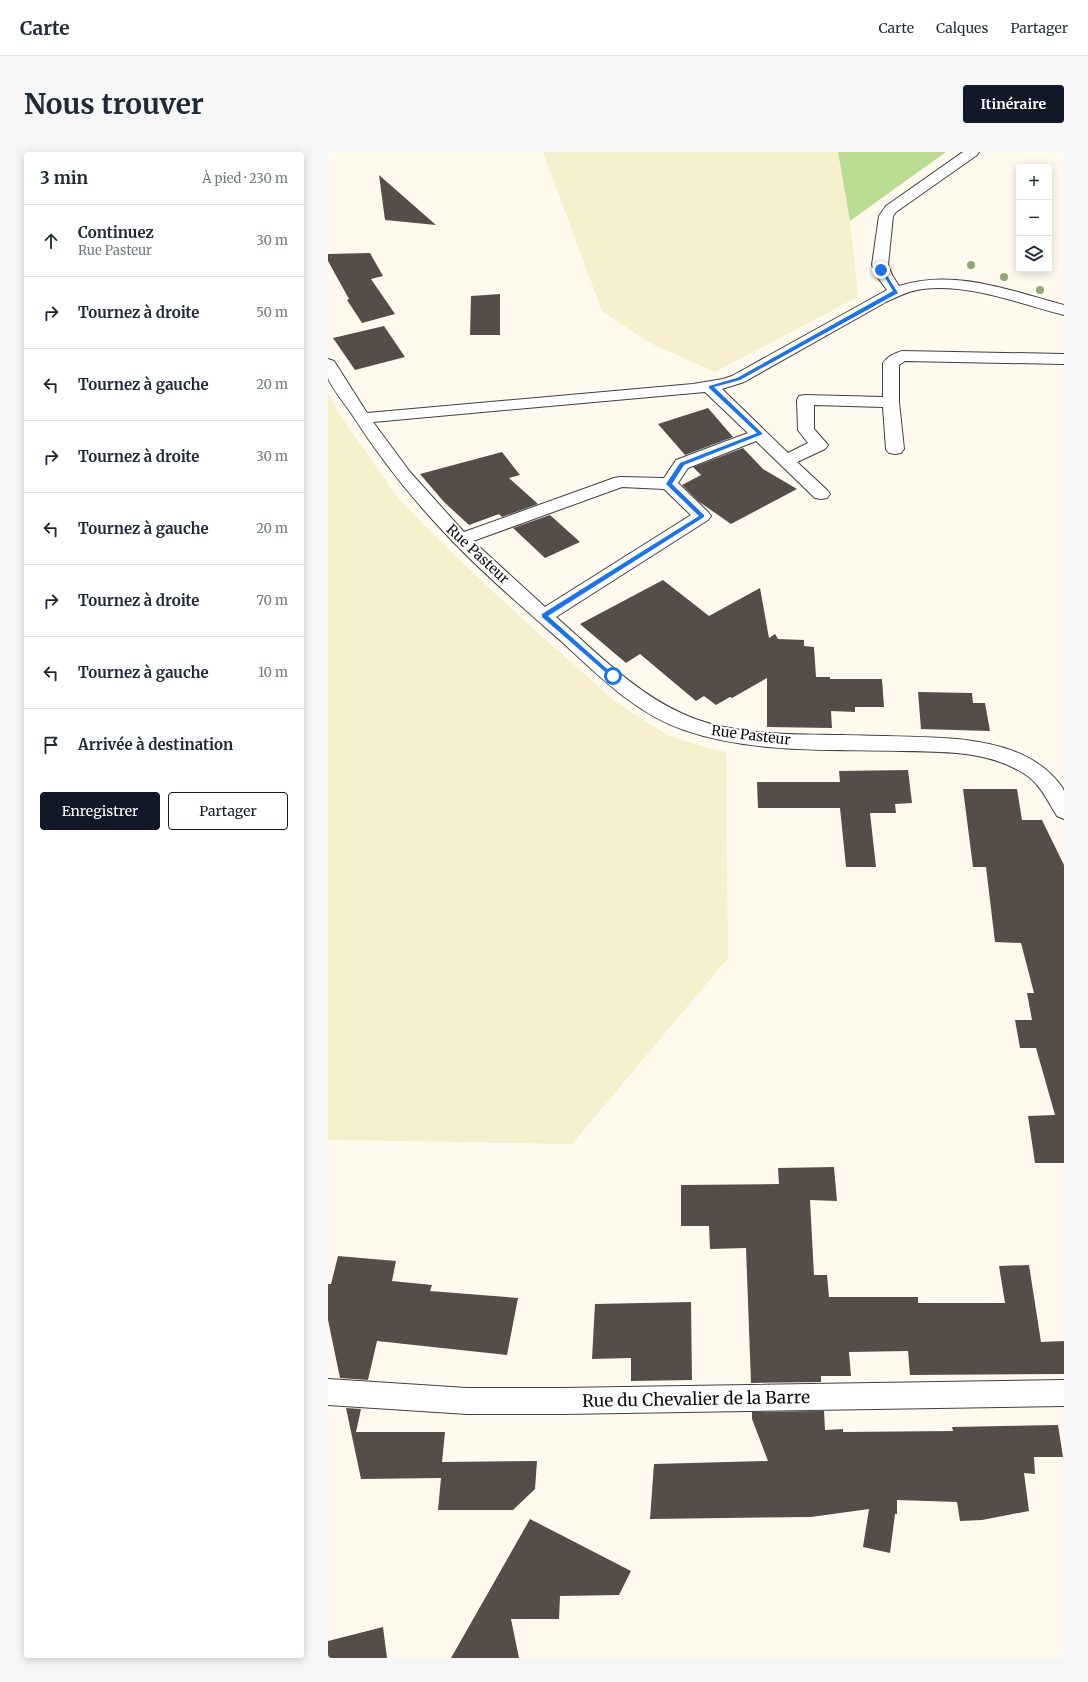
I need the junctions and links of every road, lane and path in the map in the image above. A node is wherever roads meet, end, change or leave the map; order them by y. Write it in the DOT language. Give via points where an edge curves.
graph roads {
  1 [pos="972,152"];
  2 [pos="896,292"];
  3 [pos="1064,310"];
  4 [pos="1064,359"];
  5 [pos="328,364"];
  6 [pos="710,387"];
  7 [pos="892,402"];
  8 [pos="364,418"];
  9 [pos="760,434"];
  10 [pos="895,449"];
  11 [pos="787,460"];
  12 [pos="669,484"];
  13 [pos="821,494"];
  14 [pos="460,539"];
  15 [pos="544,616"];
  16 [pos="1064,811"];
  17 [pos="328,1392"];
  18 [pos="1064,1392"];
  1 -- 2 [label="street" via="886,216 880,265"];
  2 -- 3 [label="street" via="924,284 955,284"];
  2 -- 6 [label="street" via="738,379"];
  4 -- 7 [label="street" via="902,356 891,363"];
  5 -- 8 [label="street, Rue Pasteur"];
  6 -- 8 [label="street"];
  6 -- 9 [label="street"];
  7 -- 10 [label="street"];
  7 -- 11 [label="street" via="805,400 806,430 819,445"];
  8 -- 14 [label="street, Rue Pasteur" via="432,510"];
  9 -- 11 [label="street"];
  9 -- 12 [label="street" via="682,464"];
  11 -- 13 [label="street"];
  12 -- 14 [label="street" via="620,482"];
  12 -- 15 [label="street" via="702,516"];
  14 -- 15 [label="street, Rue Pasteur"];
  15 -- 16 [label="street, Rue Pasteur" via="644,701 658,711 691,725 727,734 766,739 936,745 992,751 1032,768 1046,781"];
  17 -- 18 [label="street, Rue du Chevalier de la Barre" via="467,1401 555,1401"];
}
